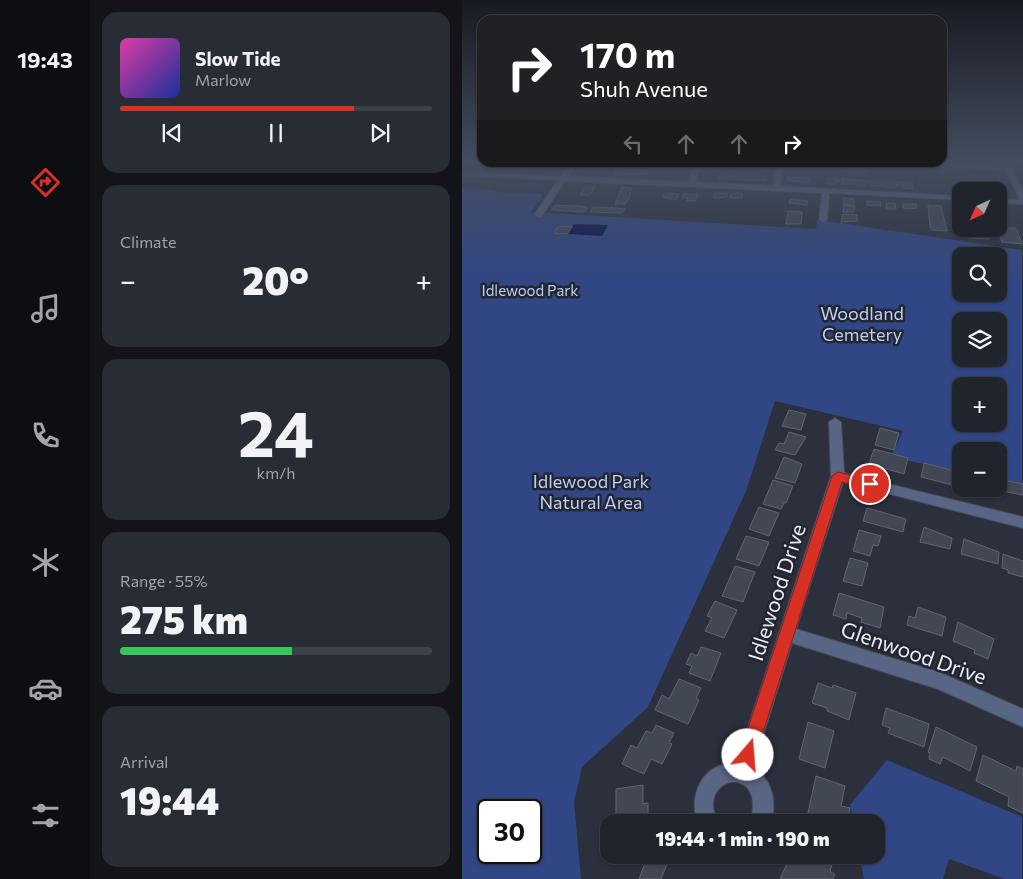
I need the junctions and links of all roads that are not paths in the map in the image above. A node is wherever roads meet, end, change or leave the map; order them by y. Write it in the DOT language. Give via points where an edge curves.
graph roads {
  1 [pos="546,202"];
  2 [pos="825,202"];
  3 [pos="538,215"];
  4 [pos="823,220"];
  5 [pos="835,422"];
  6 [pos="838,476"];
  7 [pos="1022,523"];
  8 [pos="788,634"];
  9 [pos="1022,718"];
  10 [pos="742,772"];
  11 [pos="703,814"];
  12 [pos="764,814"];
  1 -- 3 [label="street"];
  2 -- 4 [label="street"];
  5 -- 6 [label="street, Idlewood Drive"];
  6 -- 7 [label="street"];
  6 -- 8 [label="street, Idlewood Drive"];
  8 -- 9 [label="street, Glenwood Drive" via="941,681"];
  8 -- 10 [label="street, Idlewood Drive"];
  10 -- 11 [label="street" via="726,772 712,781 704,796"];
  10 -- 12 [label="street" via="756,781 764,796"];
}
